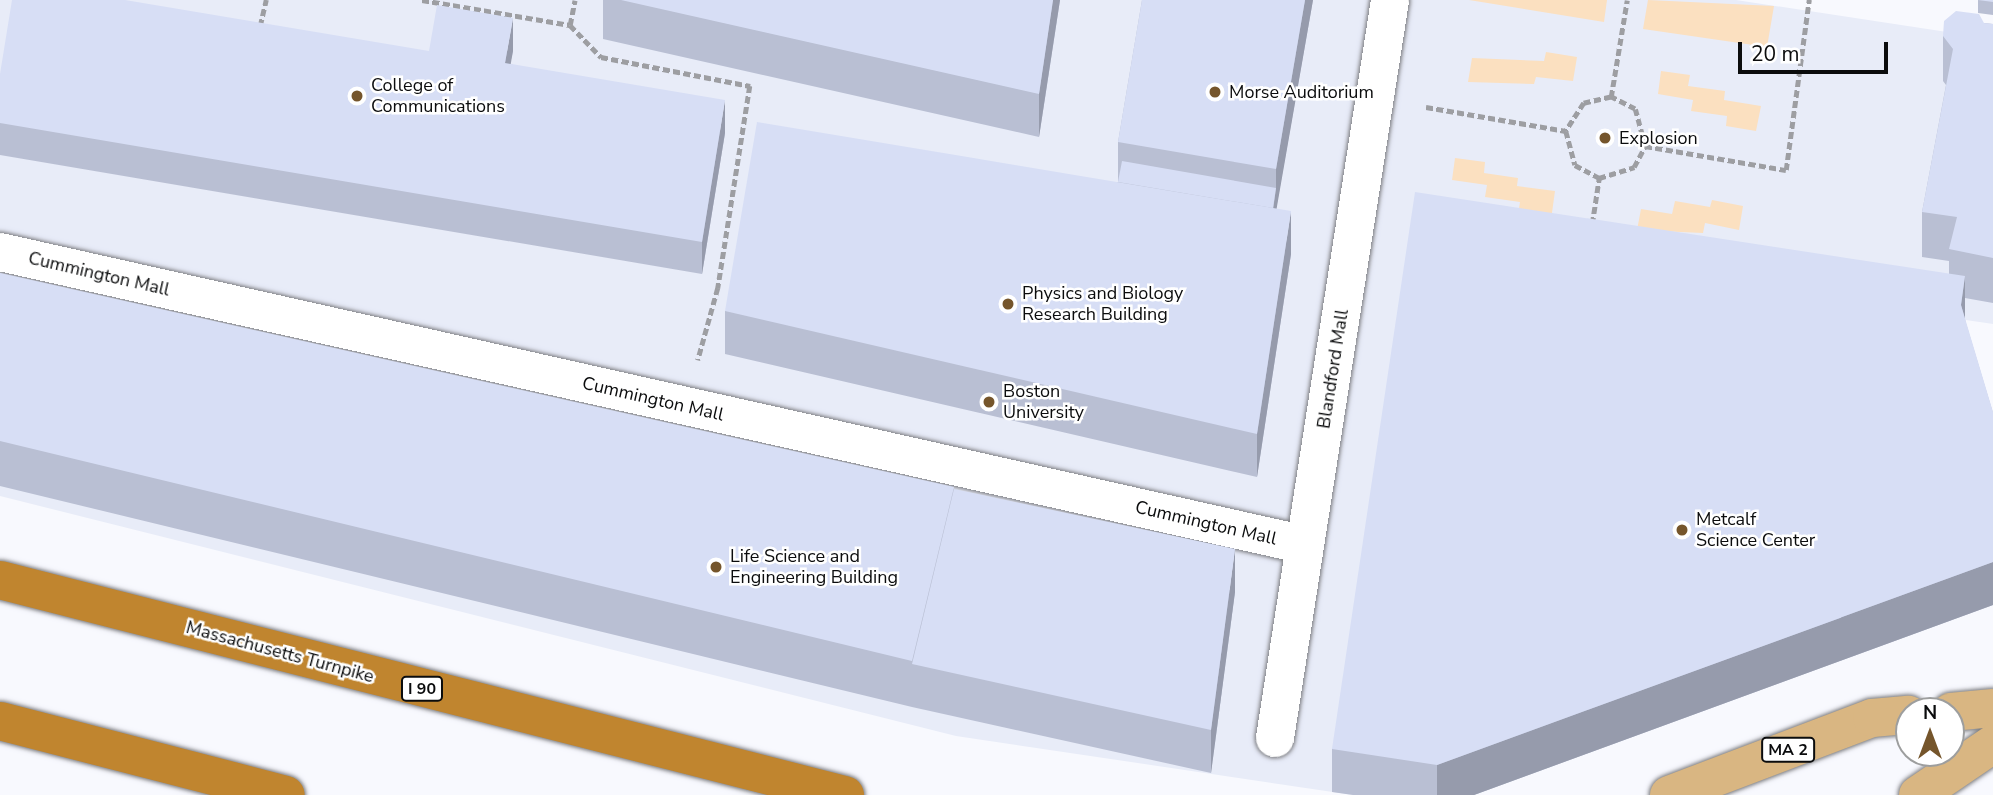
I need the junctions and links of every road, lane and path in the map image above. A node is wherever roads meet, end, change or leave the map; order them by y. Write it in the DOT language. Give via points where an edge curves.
graph roads {
  1 [pos="266,0"];
  2 [pos="422,0"];
  3 [pos="575,0"];
  4 [pos="1390,0"];
  5 [pos="1627,0"];
  6 [pos="1809,0"];
  7 [pos="570,25"];
  8 [pos="257,41"];
  9 [pos="1611,97"];
  10 [pos="1426,107"];
  11 [pos="1566,131"];
  12 [pos="1645,146"];
  13 [pos="1599,178"];
  14 [pos="1589,239"];
  15 [pos="0,252"];
  16 [pos="698,360"];
  17 [pos="1305,545"];
  18 [pos="0,580"];
  19 [pos="1993,708"];
  20 [pos="1965,711"];
  21 [pos="1895,717"];
  22 [pos="0,721"];
  23 [pos="1275,738"];
  24 [pos="1993,744"];
  25 [pos="286,795"];
  26 [pos="845,795"];
  27 [pos="1669,795"];
  28 [pos="1918,795"];
  1 -- 8 [label="path"];
  2 -- 7 [label="path"];
  3 -- 7 [label="path"];
  4 -- 17 [label="lane, Blandford Mall"];
  5 -- 9 [label="path"];
  6 -- 12 [label="path" via="1786,170"];
  7 -- 16 [label="path" via="601,57 750,86 718,288"];
  9 -- 11 [label="path" via="1584,103"];
  9 -- 12 [label="path" via="1635,109"];
  10 -- 11 [label="path"];
  11 -- 13 [label="path" via="1575,165"];
  12 -- 13 [label="path" via="1633,167"];
  13 -- 14 [label="path"];
  15 -- 17 [label="lane, Cummington Mall"];
  17 -- 23 [label="lane, Blandford Mall"];
  18 -- 26 [label="highway, Massachusetts Turnpike / I 90"];
  19 -- 20 [label="main road"];
  21 -- 27 [label="main road, MA 2" via="1872,719"];
  22 -- 25 [label="highway"];
  24 -- 28 [label="main road"];
}
